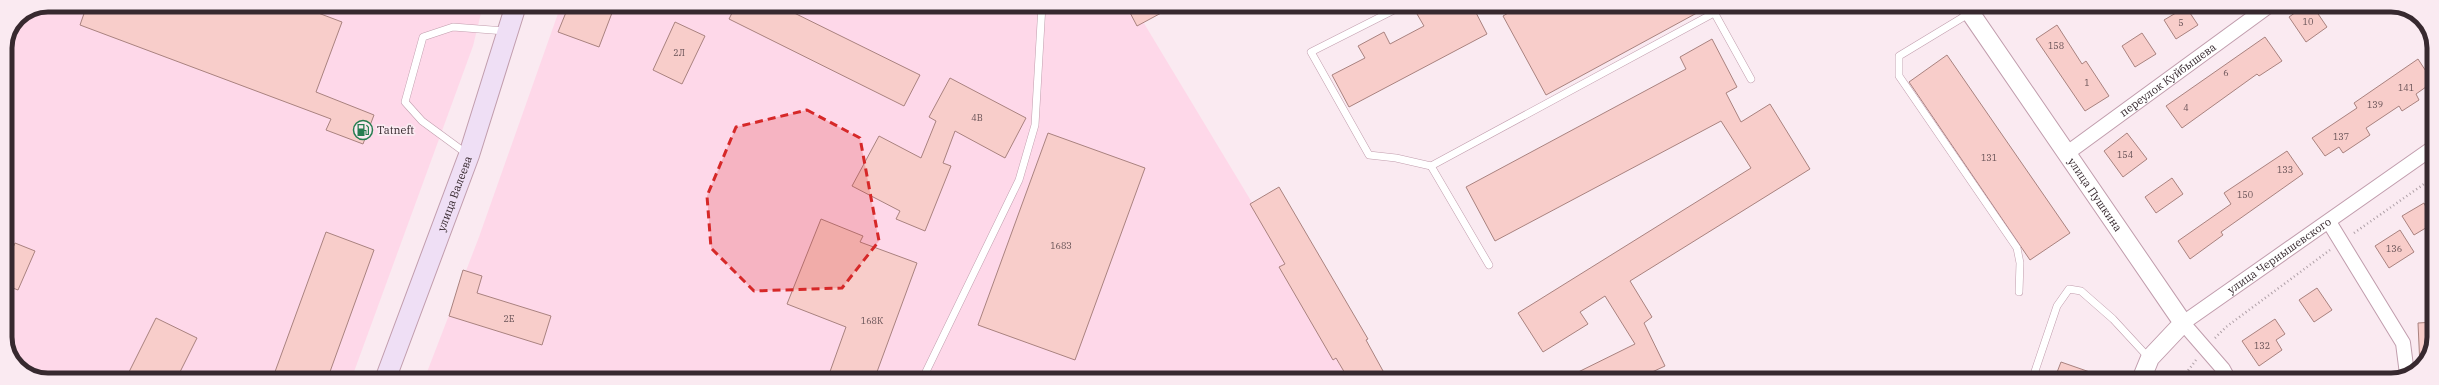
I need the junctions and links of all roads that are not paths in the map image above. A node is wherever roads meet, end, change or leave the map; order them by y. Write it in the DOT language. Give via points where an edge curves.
graph roads {
  1 [pos="514,12"];
  2 [pos="1042,12"];
  3 [pos="1390,12"];
  4 [pos="1964,12"];
  5 [pos="1970,12"];
  6 [pos="2260,12"];
  7 [pos="1714,13"];
  8 [pos="508,31"];
  9 [pos="1751,79"];
  10 [pos="2427,152"];
  11 [pos="2066,154"];
  12 [pos="469,155"];
  13 [pos="1431,166"];
  14 [pos="2330,222"];
  15 [pos="1489,265"];
  16 [pos="2019,292"];
  17 [pos="2183,323"];
  18 [pos="2150,358"];
  19 [pos="2406,369"];
  20 [pos="388,373"];
  21 [pos="925,373"];
  22 [pos="2034,373"];
  23 [pos="2144,373"];
  24 [pos="2225,373"];
  1 -- 8 [label="main road, улица Валеева"];
  2 -- 21 [label="lane" via="1035,126 1019,180"];
  3 -- 13 [label="lane" via="1311,52 1369,155"];
  4 -- 16 [label="lane" via="1899,56 1899,76 2017,248 2020,263"];
  5 -- 11 [label="street, улица Пушкина"];
  6 -- 11 [label="street, переулок Куйбышева"];
  7 -- 9 [label="lane"];
  7 -- 13 [label="lane"];
  8 -- 12 [label="main road, улица Валеева"];
  8 -- 12 [label="lane" via="453,27 423,37 405,102 422,121"];
  10 -- 14 [label="street, улица Чернышевского"];
  11 -- 17 [label="street, улица Пушкина"];
  12 -- 20 [label="main road, улица Валеева"];
  13 -- 15 [label="lane"];
  14 -- 17 [label="street, улица Чернышевского"];
  14 -- 19 [label="street" via="2402,343"];
  17 -- 18 [label="street, улица Чернышевского"];
  17 -- 24 [label="street, улица Пушкина"];
  18 -- 22 [label="lane" via="2113,319 2081,291 2069,289 2057,306"];
  18 -- 23 [label="street, улица Чернышевского"];
}
